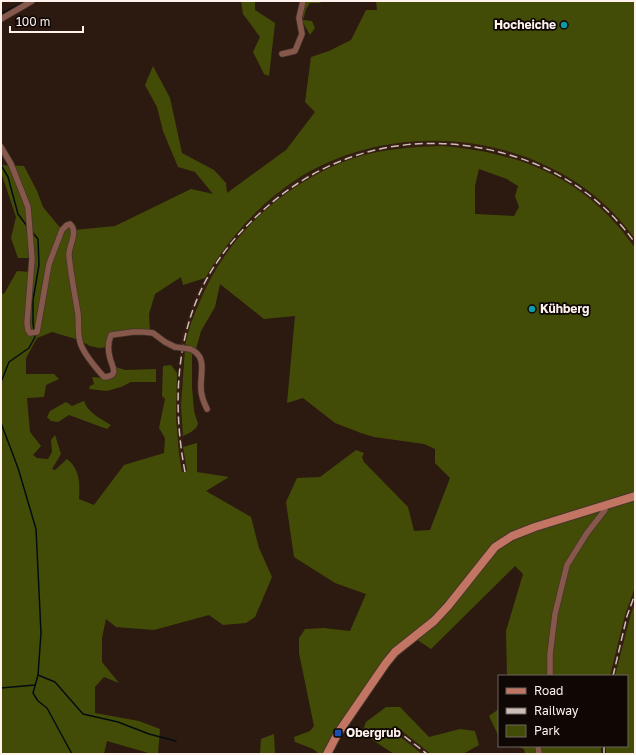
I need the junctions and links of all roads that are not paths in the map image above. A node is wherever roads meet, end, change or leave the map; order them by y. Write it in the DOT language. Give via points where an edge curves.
graph roads {
  1 [pos="32,1"];
  2 [pos="303,1"];
  3 [pos="1,19"];
  4 [pos="282,54"];
  5 [pos="1,147"];
  6 [pos="207,409"];
  7 [pos="635,496"];
  8 [pos="605,505"];
  9 [pos="550,675"];
  10 [pos="327,754"];
  1 -- 3 [label="street"];
  2 -- 4 [label="street" via="299,18 302,34 295,52"];
  5 -- 6 [label="street, bridge" via="11,164 28,207 32,259 28,330 34,332 49,264 62,230 70,224 74,235 68,252 79,339 85,353 104,378 114,373 110,358 111,335 153,333 165,342 190,349 202,360 202,394"];
  7 -- 8 [label="street"];
  8 -- 9 [label="street" via="605,510 567,565 555,614"];
  8 -- 10 [label="street" via="522,531 495,547 434,621 395,652 338,733"];
}
